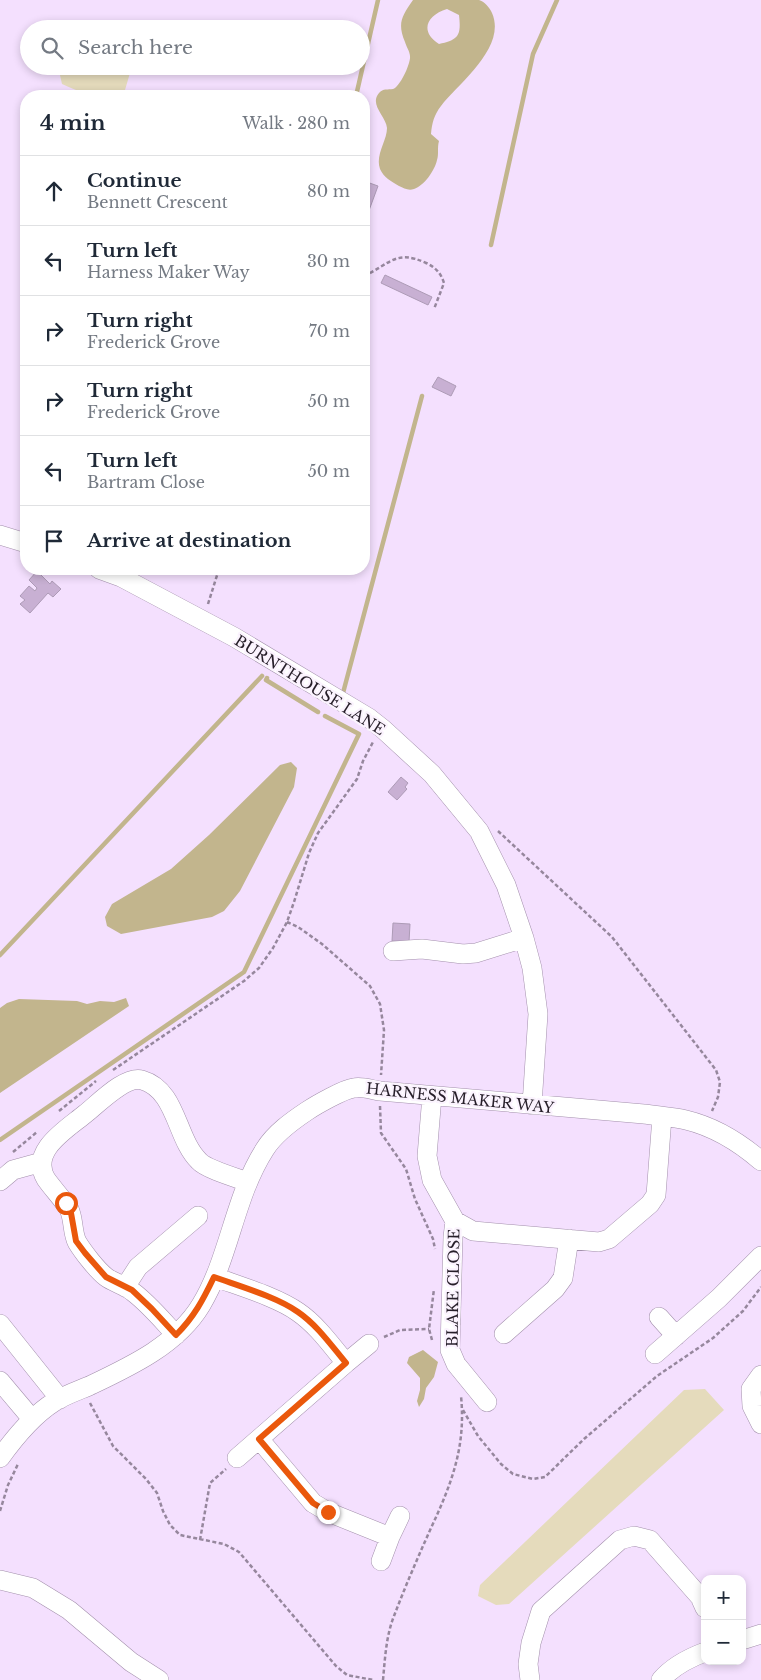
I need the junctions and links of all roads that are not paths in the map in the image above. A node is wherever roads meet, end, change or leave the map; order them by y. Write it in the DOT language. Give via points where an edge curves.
graph roads {
  1 [pos="0,535"];
  2 [pos="20,542"];
  3 [pos="116,575"];
  4 [pos="524,938"];
  5 [pos="393,950"];
  6 [pos="432,1096"];
  7 [pos="532,1105"];
  8 [pos="662,1117"];
  9 [pos="761,1161"];
  10 [pos="42,1162"];
  11 [pos="0,1181"];
  12 [pos="248,1182"];
  13 [pos="198,1216"];
  14 [pos="455,1221"];
  15 [pos="569,1239"];
  16 [pos="761,1256"];
  17 [pos="214,1277"];
  18 [pos="126,1287"];
  19 [pos="658,1316"];
  20 [pos="0,1324"];
  21 [pos="504,1334"];
  22 [pos="176,1335"];
  23 [pos="676,1336"];
  24 [pos="369,1344"];
  25 [pos="655,1354"];
  26 [pos="346,1363"];
  27 [pos="761,1375"];
  28 [pos="0,1381"];
  29 [pos="60,1399"];
  30 [pos="487,1402"];
  31 [pos="32,1419"];
  32 [pos="761,1424"];
  33 [pos="259,1439"];
  34 [pos="0,1458"];
  35 [pos="237,1458"];
  36 [pos="400,1516"];
  37 [pos="390,1537"];
  38 [pos="381,1561"];
  39 [pos="0,1580"];
  40 [pos="701,1599"];
  41 [pos="761,1634"];
  42 [pos="746,1639"];
  43 [pos="701,1653"];
  44 [pos="159,1680"];
  45 [pos="530,1680"];
  46 [pos="661,1680"];
  1 -- 2 [label="street"];
  3 -- 4 [label="street, BURNTHOUSE LANE" via="242,642 383,729 432,774 479,831 506,885"];
  4 -- 5 [label="street" via="476,953"];
  4 -- 7 [label="street, BURNTHOUSE LANE" via="538,1014"];
  6 -- 7 [label="street, HARNESS MAKER WAY"];
  6 -- 12 [label="street, HARNESS MAKER WAY" via="383,1102 355,1087 316,1104 288,1124 266,1148"];
  6 -- 14 [label="street" via="427,1156 432,1180"];
  7 -- 8 [label="street, HARNESS MAKER WAY"];
  8 -- 9 [label="street, HARNESS MAKER WAY" via="715,1129"];
  8 -- 15 [label="street" via="656,1195 650,1204 609,1239 599,1242"];
  10 -- 11 [label="street" via="13,1170"];
  10 -- 12 [label="street" via="53,1140 122,1084 139,1079 153,1084 162,1094 200,1163"];
  10 -- 18 [label="street" via="45,1178 71,1213 76,1241 106,1277"];
  12 -- 17 [label="street, HARNESS MAKER WAY"];
  13 -- 18 [label="street" via="138,1267"];
  14 -- 15 [label="street" via="473,1231"];
  14 -- 30 [label="street, BLAKE CLOSE" via="450,1350 456,1364"];
  15 -- 21 [label="street" via="563,1278"];
  16 -- 23 [label="street"];
  17 -- 22 [label="street, HARNESS MAKER WAY" via="200,1306"];
  17 -- 26 [label="street" via="297,1312 321,1333"];
  18 -- 22 [label="street"];
  19 -- 23 [label="street"];
  20 -- 29 [label="street"];
  22 -- 29 [label="street, HARNESS MAKER WAY" via="112,1375"];
  23 -- 25 [label="street"];
  24 -- 26 [label="street"];
  26 -- 33 [label="street"];
  27 -- 32 [label="street" via="751,1389 752,1406"];
  28 -- 31 [label="street"];
  29 -- 31 [label="street, HARNESS MAKER WAY"];
  31 -- 34 [label="street, HARNESS MAKER WAY"];
  33 -- 35 [label="street"];
  33 -- 37 [label="street" via="313,1503"];
  36 -- 37 [label="street"];
  37 -- 38 [label="street"];
  39 -- 44 [label="street" via="33,1588 69,1610 131,1662"];
  40 -- 45 [label="street" via="650,1540 634,1536 620,1540 542,1611 531,1643"];
  41 -- 42 [label="street"];
  43 -- 46 [label="street"];
}
